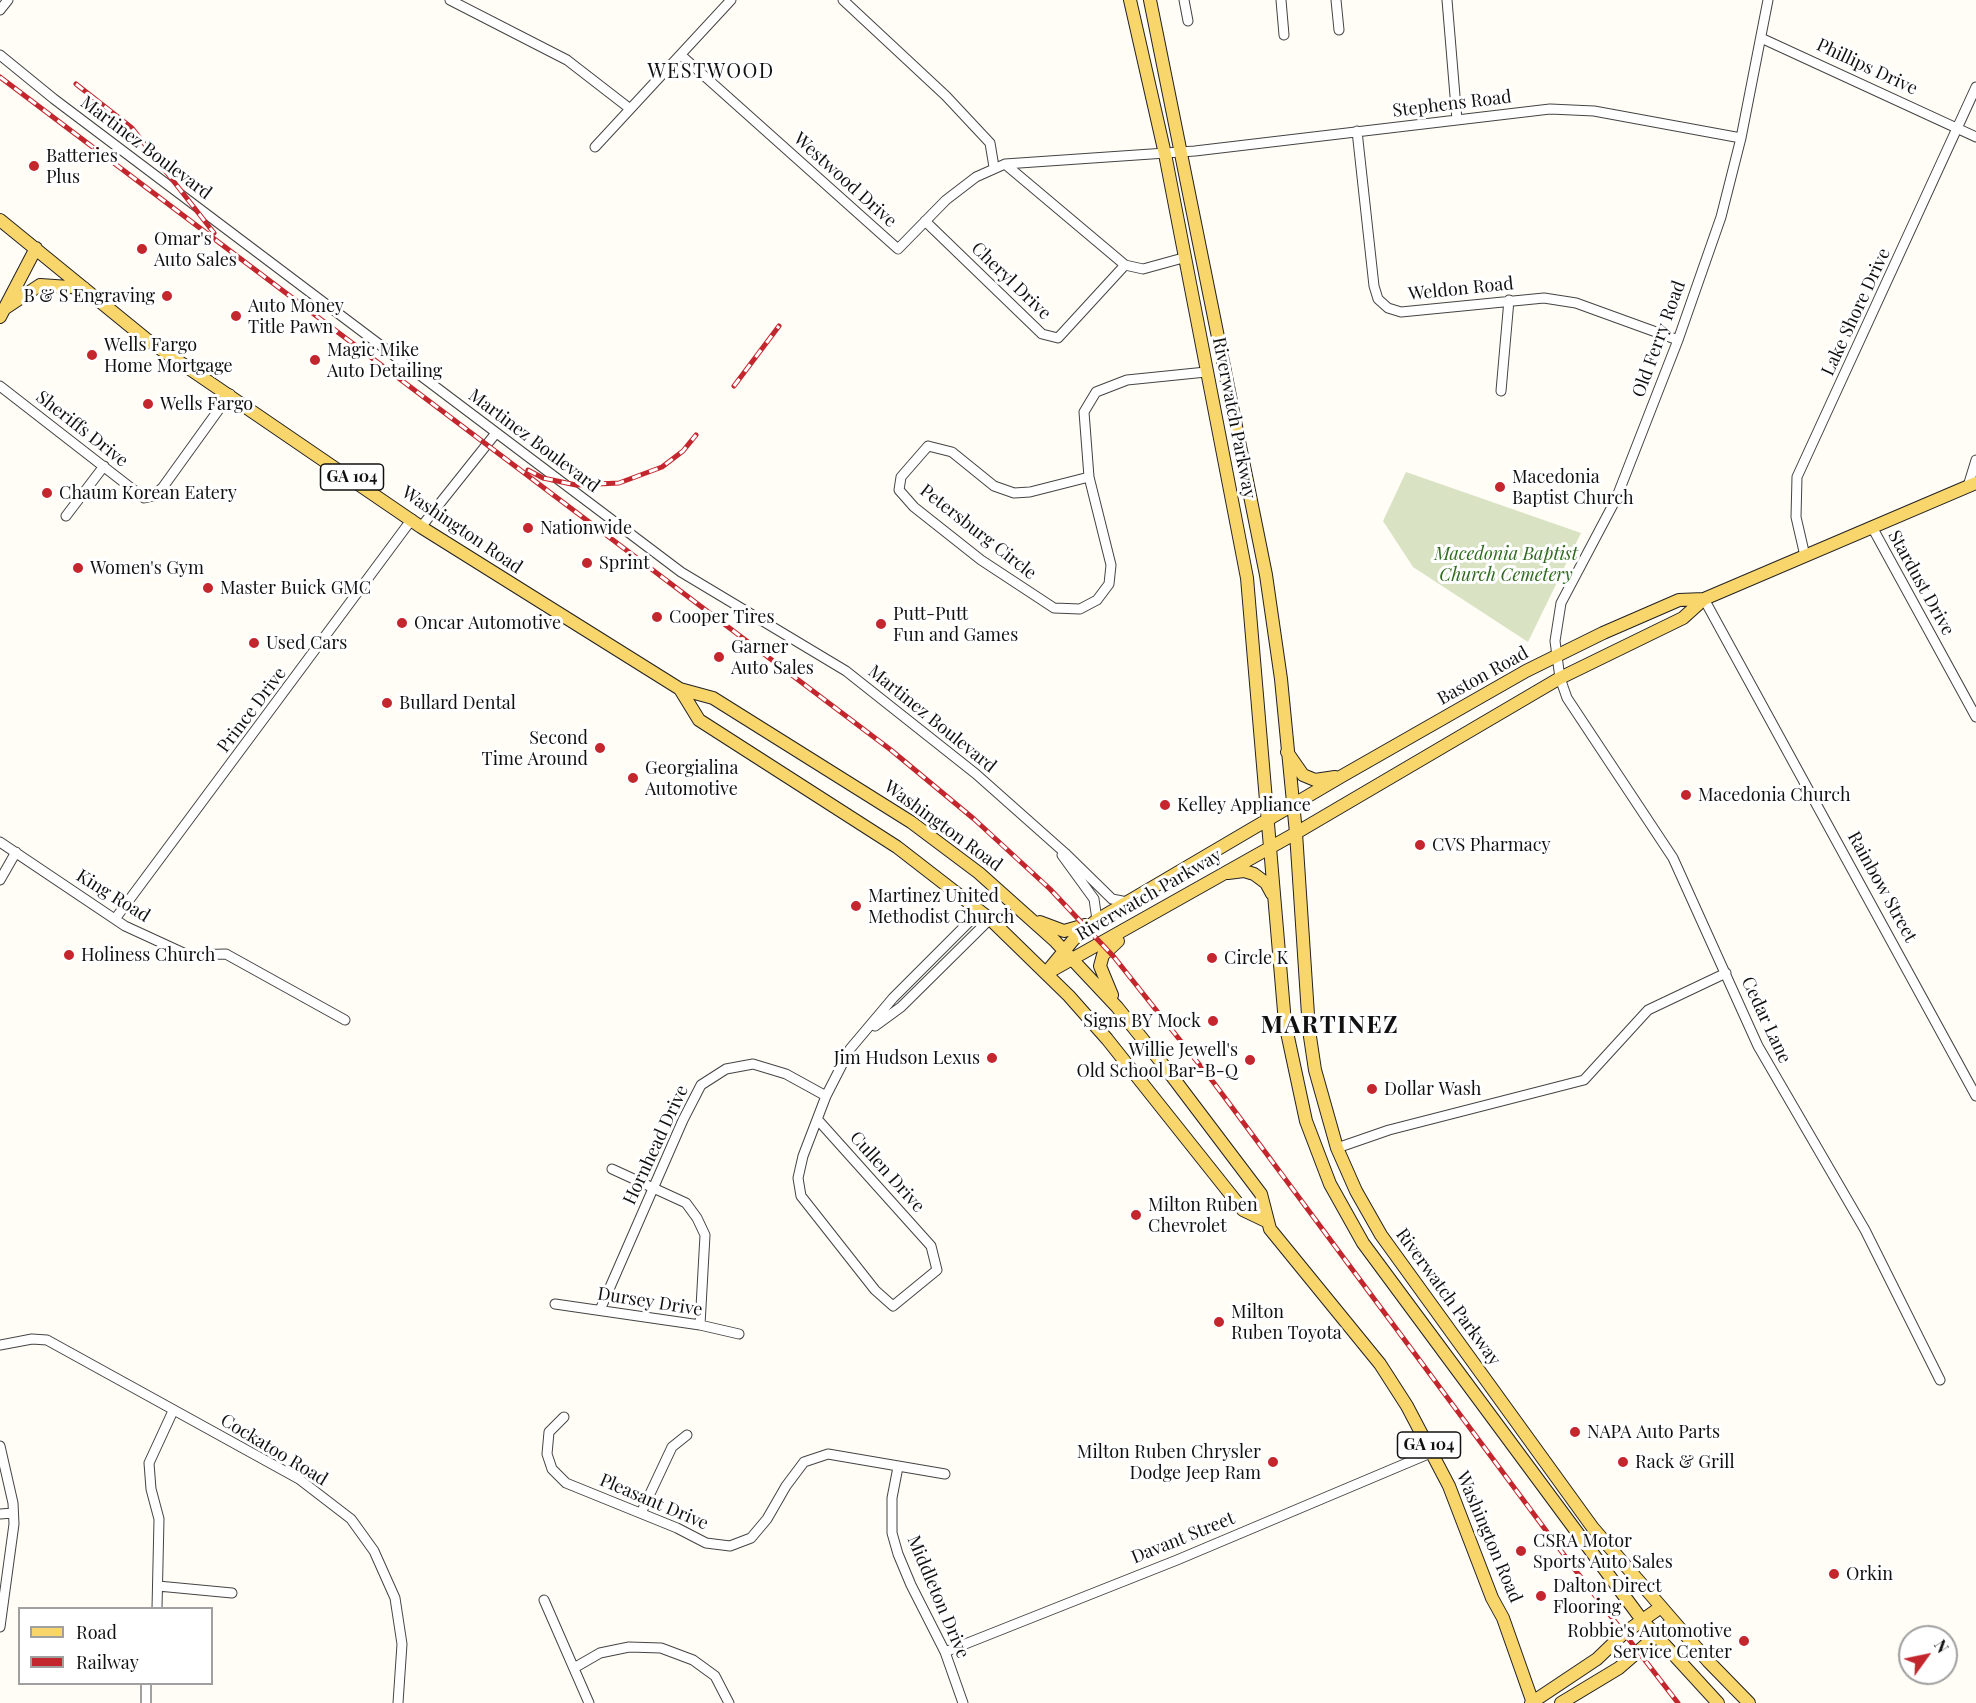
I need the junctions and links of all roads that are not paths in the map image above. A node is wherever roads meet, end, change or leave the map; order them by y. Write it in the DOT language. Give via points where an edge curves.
graph roads {
  1 [pos="8,0"];
  2 [pos="450,0"];
  3 [pos="731,0"];
  4 [pos="843,0"];
  5 [pos="1130,0"];
  6 [pos="1150,0"];
  7 [pos="1185,0"];
  8 [pos="1281,0"];
  9 [pos="1336,0"];
  10 [pos="1447,0"];
  11 [pos="1768,0"];
  12 [pos="0,10"];
  13 [pos="1188,21"];
  14 [pos="1339,30"];
  15 [pos="1284,35"];
  16 [pos="1761,38"];
  17 [pos="0,55"];
  18 [pos="682,56"];
  19 [pos="1976,87"];
  20 [pos="629,108"];
  21 [pos="1457,120"];
  22 [pos="1959,128"];
  23 [pos="1357,131"];
  24 [pos="1976,137"];
  25 [pos="1741,138"];
  26 [pos="595,147"];
  27 [pos="1182,152"];
  28 [pos="1165,154"];
  29 [pos="1005,164"];
  30 [pos="994,166"];
  31 [pos="0,220"];
  32 [pos="925,221"];
  33 [pos="36,248"];
  34 [pos="1183,258"];
  35 [pos="1125,265"];
  36 [pos="84,288"];
  37 [pos="1509,300"];
  38 [pos="2,313"];
  39 [pos="1678,340"];
  40 [pos="1206,372"];
  41 [pos="0,386"];
  42 [pos="1501,392"];
  43 [pos="230,394"];
  44 [pos="496,433"];
  45 [pos="1976,460"];
  46 [pos="104,466"];
  47 [pos="1089,477"];
  48 [pos="1972,485"];
  49 [pos="66,516"];
  50 [pos="417,523"];
  51 [pos="1872,527"];
  52 [pos="1805,556"];
  53 [pos="1704,599"];
  54 [pos="1557,656"];
  55 [pos="1560,678"];
  56 [pos="680,689"];
  57 [pos="1976,717"];
  58 [pos="1286,751"];
  59 [pos="1342,776"];
  60 [pos="1292,806"];
  61 [pos="1268,821"];
  62 [pos="1296,833"];
  63 [pos="0,842"];
  64 [pos="1053,844"];
  65 [pos="1270,847"];
  66 [pos="16,852"];
  67 [pos="1223,873"];
  68 [pos="0,880"];
  69 [pos="1275,900"];
  70 [pos="1129,902"];
  71 [pos="980,910"];
  72 [pos="1030,918"];
  73 [pos="115,919"];
  74 [pos="990,920"];
  75 [pos="1097,920"];
  76 [pos="1125,931"];
  77 [pos="1069,955"];
  78 [pos="1046,973"];
  79 [pos="1726,973"];
  80 [pos="1117,1007"];
  81 [pos="345,1020"];
  82 [pos="864,1035"];
  83 [pos="1311,1038"];
  84 [pos="1288,1040"];
  85 [pos="826,1096"];
  86 [pos="1976,1096"];
  87 [pos="819,1120"];
  88 [pos="1337,1148"];
  89 [pos="612,1169"];
  90 [pos="653,1188"];
  91 [pos="1266,1221"];
  92 [pos="555,1304"];
  93 [pos="600,1310"];
  94 [pos="700,1325"];
  95 [pos="739,1334"];
  96 [pos="0,1345"];
  97 [pos="1940,1380"];
  98 [pos="173,1411"];
  99 [pos="564,1418"];
  100 [pos="687,1435"];
  101 [pos="0,1446"];
  102 [pos="1433,1452"];
  103 [pos="898,1467"];
  104 [pos="945,1474"];
  105 [pos="13,1513"];
  106 [pos="641,1513"];
  107 [pos="0,1514"];
  108 [pos="158,1586"];
  109 [pos="232,1593"];
  110 [pos="544,1600"];
  111 [pos="157,1607"];
  112 [pos="1661,1607"];
  113 [pos="1642,1620"];
  114 [pos="1673,1621"];
  115 [pos="0,1627"];
  116 [pos="1657,1637"];
  117 [pos="945,1652"];
  118 [pos="574,1668"];
  119 [pos="146,1685"];
  120 [pos="146,1703"];
  121 [pos="398,1703"];
  122 [pos="590,1703"];
  123 [pos="729,1703"];
  124 [pos="963,1703"];
  125 [pos="1532,1703"];
  126 [pos="1559,1703"];
  127 [pos="1718,1703"];
  128 [pos="1749,1703"];
  1 -- 12 [label="street"];
  2 -- 20 [label="street" via="567,60"];
  3 -- 18 [label="street"];
  4 -- 30 [label="street" via="990,142"];
  5 -- 28 [label="main road, Riverwatch Parkway"];
  6 -- 27 [label="main road, Riverwatch Parkway"];
  7 -- 13 [label="street"];
  8 -- 15 [label="street"];
  9 -- 14 [label="street"];
  10 -- 21 [label="street"];
  11 -- 16 [label="street, Old Ferry Road"];
  16 -- 22 [label="street, Phillips Drive"];
  16 -- 25 [label="street, Old Ferry Road"];
  17 -- 44 [label="street, Martinez Boulevard"];
  18 -- 20 [label="street"];
  18 -- 32 [label="street, Westwood Drive" via="898,249"];
  19 -- 22 [label="street, Lake Shore Drive"];
  20 -- 26 [label="street"];
  21 -- 23 [label="street, Stephens Road"];
  21 -- 25 [label="street, Stephens Road" via="1572,109"];
  22 -- 24 [label="street, Phillips Drive"];
  22 -- 52 [label="street, Lake Shore Drive" via="1797,477 1796,518"];
  23 -- 27 [label="street, Stephens Road"];
  23 -- 37 [label="street, Weldon Road" via="1378,299 1401,312"];
  25 -- 39 [label="street, Old Ferry Road" via="1720,217"];
  27 -- 28 [label="street, Stephens Road"];
  27 -- 58 [label="main road, Riverwatch Parkway" via="1266,575 1281,679"];
  28 -- 29 [label="street, Westwood Drive"];
  28 -- 34 [label="main road, Riverwatch Parkway"];
  29 -- 30 [label="street, Westwood Drive"];
  29 -- 35 [label="street"];
  30 -- 32 [label="street, Westwood Drive" via="955,193"];
  31 -- 33 [label="main road, Washington Road / GA 104"];
  32 -- 35 [label="street, Cheryl Drive" via="1042,334 1058,338"];
  33 -- 36 [label="main road, Washington Road / GA 104"];
  33 -- 38 [label="main road"];
  34 -- 35 [label="street" via="1143,269"];
  34 -- 40 [label="main road, Riverwatch Parkway"];
  36 -- 38 [label="main road" via="40,285"];
  36 -- 43 [label="main road, Washington Road / GA 104" via="146,339"];
  37 -- 39 [label="street, Weldon Road" via="1561,300"];
  37 -- 42 [label="street"];
  39 -- 54 [label="street, Old Ferry Road" via="1616,499 1561,603 1555,641"];
  40 -- 47 [label="street, Petersburg Circle" via="1127,380 1096,392 1083,412"];
  40 -- 61 [label="main road, Riverwatch Parkway" via="1247,578"];
  41 -- 46 [label="street, Sheriffs Drive"];
  43 -- 46 [label="street, Sheriffs Drive" via="153,496 144,498"];
  43 -- 50 [label="main road, Washington Road / GA 104"];
  44 -- 50 [label="street, Prince Drive"];
  44 -- 64 [label="street, Martinez Boulevard" via="702,586 846,671 976,774"];
  45 -- 48 [label="street"];
  46 -- 49 [label="street"];
  47 -- 47 [label="street, Petersburg Circle" via="1014,493 994,486 952,452 928,446 901,477 899,490 914,507 981,560 1040,599 1054,608 1080,609 1097,600 1109,584 1111,565"];
  48 -- 51 [label="main road, Baston Road"];
  50 -- 56 [label="main road, Washington Road / GA 104"];
  50 -- 73 [label="street, Prince Drive"];
  51 -- 52 [label="main road, Baston Road"];
  51 -- 57 [label="street, Stardust Drive"];
  52 -- 53 [label="main road, Baston Road"];
  53 -- 54 [label="main road, Baston Road" via="1678,600"];
  53 -- 55 [label="main road, Riverwatch Parkway" via="1683,618"];
  53 -- 86 [label="street, Rainbow Street"];
  54 -- 55 [label="street, Old Ferry Road"];
  54 -- 59 [label="main road, Baston Road"];
  55 -- 62 [label="main road, Riverwatch Parkway"];
  55 -- 79 [label="street, Cedar Lane" via="1592,738 1673,858"];
  56 -- 71 [label="main road, Washington Road / GA 104" via="699,720 897,847"];
  56 -- 72 [label="main road, Washington Road / GA 104" via="713,698 911,822 979,873"];
  58 -- 59 [label="main road" via="1303,775 1315,780"];
  58 -- 60 [label="main road, Riverwatch Parkway"];
  59 -- 60 [label="main road, Baston Road"];
  60 -- 61 [label="main road, Baston Road"];
  60 -- 62 [label="main road, Riverwatch Parkway"];
  61 -- 65 [label="main road, Riverwatch Parkway"];
  61 -- 70 [label="main road, Baston Road"];
  62 -- 65 [label="main road, Riverwatch Parkway"];
  62 -- 83 [label="main road, Riverwatch Parkway"];
  63 -- 66 [label="street, King Road"];
  64 -- 70 [label="street, Martinez Boulevard" via="1112,899"];
  64 -- 75 [label="street, Martinez Boulevard" via="1094,899"];
  65 -- 67 [label="main road, Riverwatch Parkway"];
  65 -- 69 [label="main road, Riverwatch Parkway"];
  66 -- 68 [label="street"];
  66 -- 73 [label="street, King Road"];
  67 -- 69 [label="main road" via="1244,871 1259,877"];
  67 -- 76 [label="main road, Riverwatch Parkway"];
  69 -- 84 [label="main road, Riverwatch Parkway"];
  70 -- 75 [label="main road, Baston Road"];
  71 -- 74 [label="main road, Washington Road / GA 104"];
  71 -- 82 [label="street" via="893,998"];
  72 -- 75 [label="main road" via="1064,931"];
  72 -- 77 [label="main road, Washington Road / GA 104"];
  73 -- 81 [label="street, King Road" via="188,955 226,954"];
  74 -- 78 [label="main road, Washington Road / GA 104"];
  74 -- 82 [label="street" via="901,1007"];
  75 -- 77 [label="main road, Baston Road" via="1074,939"];
  76 -- 77 [label="main road, Riverwatch Parkway"];
  76 -- 80 [label="main road" via="1103,955 1100,966"];
  77 -- 78 [label="main road, Baston Road"];
  77 -- 80 [label="main road, Washington Road / GA 104"];
  78 -- 91 [label="main road, Washington Road / GA 104" via="1107,1039 1243,1210"];
  79 -- 88 [label="street" via="1648,1010 1584,1080 1389,1130"];
  79 -- 97 [label="street, Cedar Lane" via="1758,1047 1865,1230"];
  80 -- 91 [label="main road, Washington Road / GA 104" via="1261,1194"];
  82 -- 85 [label="street" via="850,1048"];
  83 -- 84 [label="main road"];
  83 -- 88 [label="main road, Riverwatch Parkway" via="1315,1070"];
  84 -- 113 [label="main road, Riverwatch Parkway" via="1300,1105 1317,1153 1363,1243"];
  85 -- 87 [label="street"];
  85 -- 90 [label="street, Hornhead Drive" via="786,1074 753,1064 726,1069 702,1085"];
  87 -- 87 [label="street, Cullen Drive" via="803,1156 798,1178 801,1196 875,1290 893,1306 937,1270 931,1246"];
  88 -- 112 [label="main road, Riverwatch Parkway" via="1365,1207 1406,1272 1593,1528"];
  89 -- 90 [label="street"];
  90 -- 93 [label="street, Hornhead Drive"];
  90 -- 94 [label="street" via="686,1203 705,1234"];
  91 -- 102 [label="main road, Washington Road / GA 104" via="1380,1364"];
  92 -- 93 [label="street, Dursey Drive"];
  93 -- 94 [label="street, Dursey Drive"];
  94 -- 95 [label="street, Dursey Drive"];
  96 -- 98 [label="street, Cockatoo Road" via="47,1340"];
  98 -- 108 [label="street" via="149,1463 159,1520"];
  98 -- 121 [label="street, Cockatoo Road" via="299,1479 351,1519 374,1551 395,1598 402,1644"];
  99 -- 106 [label="street, Pleasant Drive" via="549,1432 547,1454 552,1469 566,1483"];
  100 -- 106 [label="street" via="672,1447"];
  101 -- 105 [label="street"];
  102 -- 117 [label="street, Davant Street"];
  102 -- 125 [label="main road, Washington Road / GA 104" via="1503,1618"];
  103 -- 104 [label="street, Pleasant Drive"];
  103 -- 106 [label="street, Pleasant Drive" via="828,1454 804,1462 762,1525 750,1538 730,1546 706,1543"];
  103 -- 117 [label="street, Middleton Drive" via="892,1498 892,1533 911,1586"];
  105 -- 107 [label="street"];
  105 -- 115 [label="street"];
  108 -- 109 [label="street"];
  108 -- 111 [label="street"];
  110 -- 118 [label="street"];
  112 -- 113 [label="main road"];
  112 -- 114 [label="main road, Riverwatch Parkway"];
  113 -- 116 [label="main road, Riverwatch Parkway"];
  113 -- 125 [label="main road" via="1598,1659"];
  114 -- 116 [label="main road"];
  114 -- 128 [label="main road, Riverwatch Parkway"];
  116 -- 126 [label="main road" via="1619,1668"];
  116 -- 127 [label="main road, Riverwatch Parkway"];
  117 -- 124 [label="street, Middleton Drive"];
  118 -- 122 [label="street"];
  118 -- 123 [label="street" via="600,1653 628,1647 661,1648 693,1660 715,1676"];
  119 -- 120 [label="street"];
  125 -- 126 [label="main road"];
}
